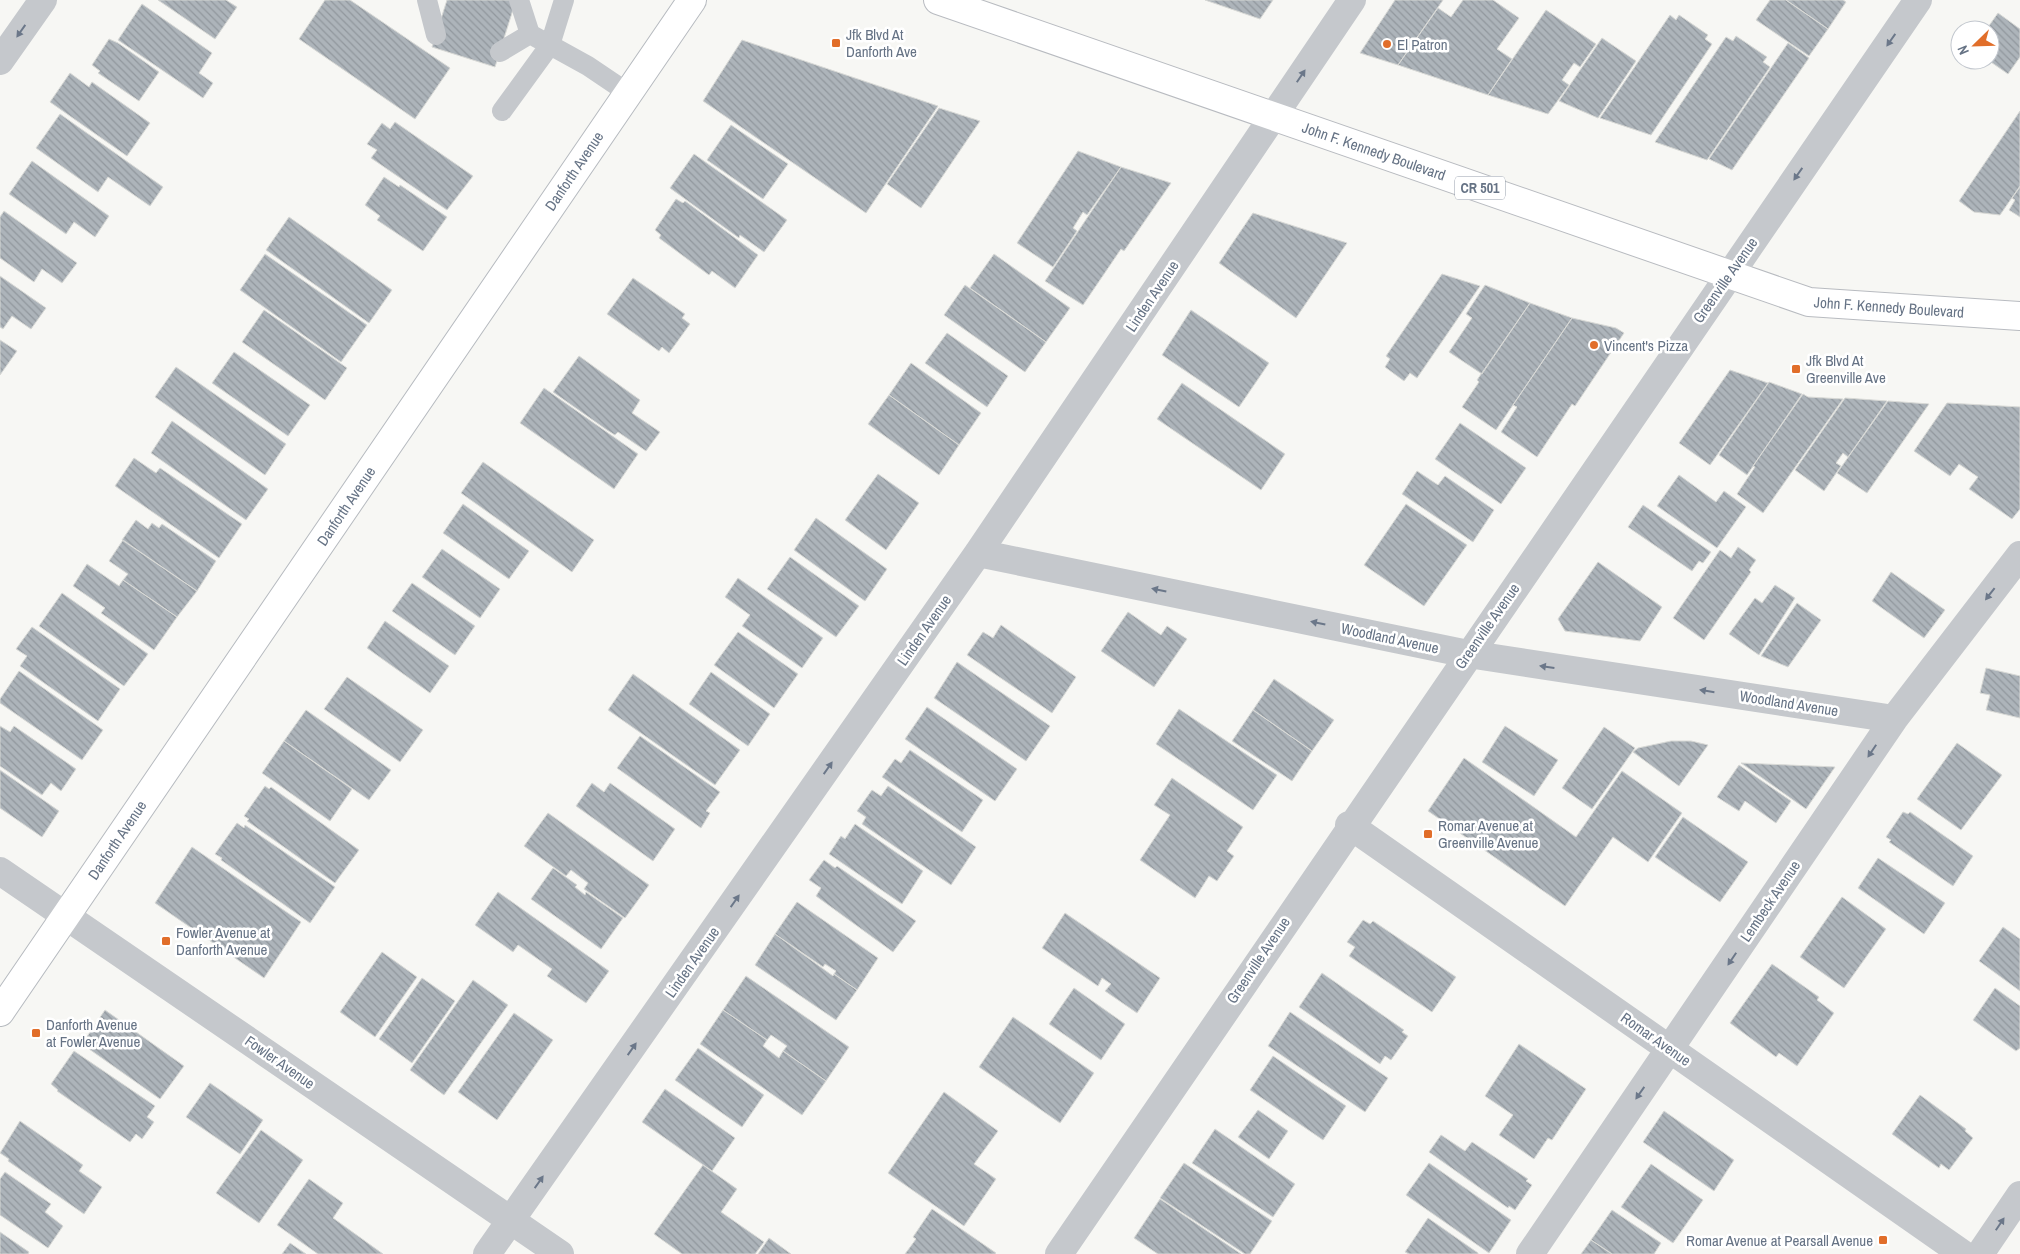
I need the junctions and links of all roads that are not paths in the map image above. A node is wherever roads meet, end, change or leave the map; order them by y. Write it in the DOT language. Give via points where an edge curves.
graph roads {
  1 [pos="43,0"];
  2 [pos="427,0"];
  3 [pos="519,0"];
  4 [pos="564,0"];
  5 [pos="692,0"];
  6 [pos="938,0"];
  7 [pos="1352,0"];
  8 [pos="1918,0"];
  9 [pos="436,34"];
  10 [pos="530,34"];
  11 [pos="550,45"];
  12 [pos="500,52"];
  13 [pos="0,62"];
  14 [pos="628,93"];
  15 [pos="502,112"];
  16 [pos="1274,117"];
  17 [pos="1728,274"];
  18 [pos="2020,316"];
  19 [pos="978,553"];
  20 [pos="2020,555"];
  21 [pos="1468,654"];
  22 [pos="1894,718"];
  23 [pos="1349,825"];
  24 [pos="0,871"];
  25 [pos="67,915"];
  26 [pos="0,1012"];
  27 [pos="1671,1049"];
  28 [pos="2020,1195"];
  29 [pos="511,1222"];
  30 [pos="487,1254"];
  31 [pos="560,1254"];
  32 [pos="1059,1254"];
  33 [pos="1530,1254"];
  34 [pos="1963,1254"];
  35 [pos="1980,1254"];
  1 -- 13 [label="street, one-way"];
  2 -- 9 [label="lane"];
  3 -- 10 [label="lane"];
  4 -- 11 [label="lane"];
  5 -- 14 [label="main road, Danforth Avenue"];
  6 -- 16 [label="main road, John F. Kennedy Boulevard / CR 501"];
  16 -- 7 [label="street, Linden Avenue, one-way"];
  8 -- 17 [label="street, Greenville Avenue, one-way"];
  10 -- 11 [label="lane"];
  10 -- 12 [label="lane"];
  11 -- 14 [label="lane"];
  11 -- 15 [label="lane"];
  14 -- 25 [label="main road, Danforth Avenue"];
  16 -- 17 [label="main road, John F. Kennedy Boulevard / CR 501"];
  16 -- 19 [label="street, Linden Avenue"];
  17 -- 18 [label="main road, John F. Kennedy Boulevard / CR 501" via="1809,302"];
  17 -- 21 [label="street, Greenville Avenue"];
  21 -- 19 [label="street, Woodland Avenue, one-way"];
  29 -- 19 [label="street, Linden Avenue, one-way"];
  20 -- 22 [label="street, Lembeck Avenue, one-way"];
  22 -- 21 [label="street, Woodland Avenue, one-way"];
  21 -- 23 [label="street, Greenville Avenue"];
  22 -- 27 [label="street, Lembeck Avenue, one-way"];
  23 -- 27 [label="street, Romar Avenue"];
  23 -- 32 [label="street, Greenville Avenue"];
  24 -- 25 [label="street, Fowler Avenue"];
  25 -- 26 [label="main road, Danforth Avenue"];
  25 -- 29 [label="street, Fowler Avenue"];
  27 -- 33 [label="street, Lembeck Avenue, one-way"];
  27 -- 34 [label="street, Romar Avenue"];
  35 -- 28 [label="street, one-way"];
  29 -- 30 [label="street, Linden Avenue"];
  29 -- 31 [label="street, Fowler Avenue"];
}
